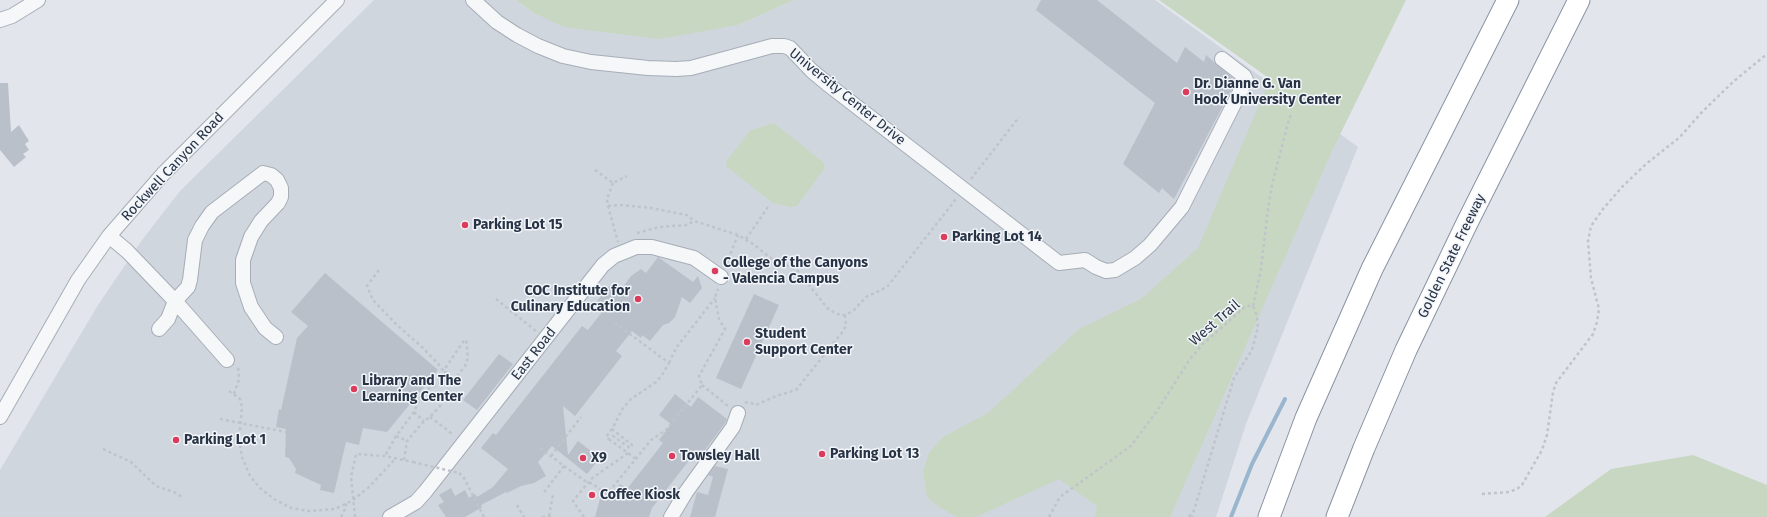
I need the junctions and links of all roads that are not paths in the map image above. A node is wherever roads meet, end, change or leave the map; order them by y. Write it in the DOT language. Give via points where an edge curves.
graph roads {
  1 [pos="38,0"];
  2 [pos="337,0"];
  3 [pos="473,0"];
  4 [pos="1508,0"];
  5 [pos="1579,0"];
  6 [pos="0,20"];
  7 [pos="1222,59"];
  8 [pos="109,236"];
  9 [pos="721,277"];
  10 [pos="175,300"];
  11 [pos="159,329"];
  12 [pos="276,337"];
  13 [pos="233,362"];
  14 [pos="738,413"];
  15 [pos="0,416"];
  16 [pos="390,517"];
  17 [pos="671,517"];
  18 [pos="1269,517"];
  19 [pos="1337,517"];
  1 -- 6 [label="street" via="12,16"];
  2 -- 8 [label="street, Rockwell Canyon Road" via="162,174"];
  3 -- 7 [label="street, University Center Drive" via="497,22 517,35 563,56 591,62 648,68 691,68 772,46 790,48 830,86 1058,263 1085,260 1106,271 1115,270 1135,258 1150,245 1182,208 1246,80"];
  4 -- 18 [label="highway" via="1372,269 1306,418"];
  5 -- 19 [label="highway, Golden State Freeway" via="1406,350"];
  8 -- 10 [label="street"];
  8 -- 15 [label="street, Rockwell Canyon Road" via="78,280"];
  9 -- 16 [label="street, East Road" via="694,258 652,247 624,250 603,264 426,492 416,502"];
  10 -- 11 [label="street" via="168,319"];
  10 -- 12 [label="street" via="188,287 195,240 212,212 263,173 271,175 279,184 281,197 251,237 243,260 243,283 251,307 265,328"];
  10 -- 13 [label="street"];
  14 -- 17 [label="street" via="734,427 686,492"];
}
